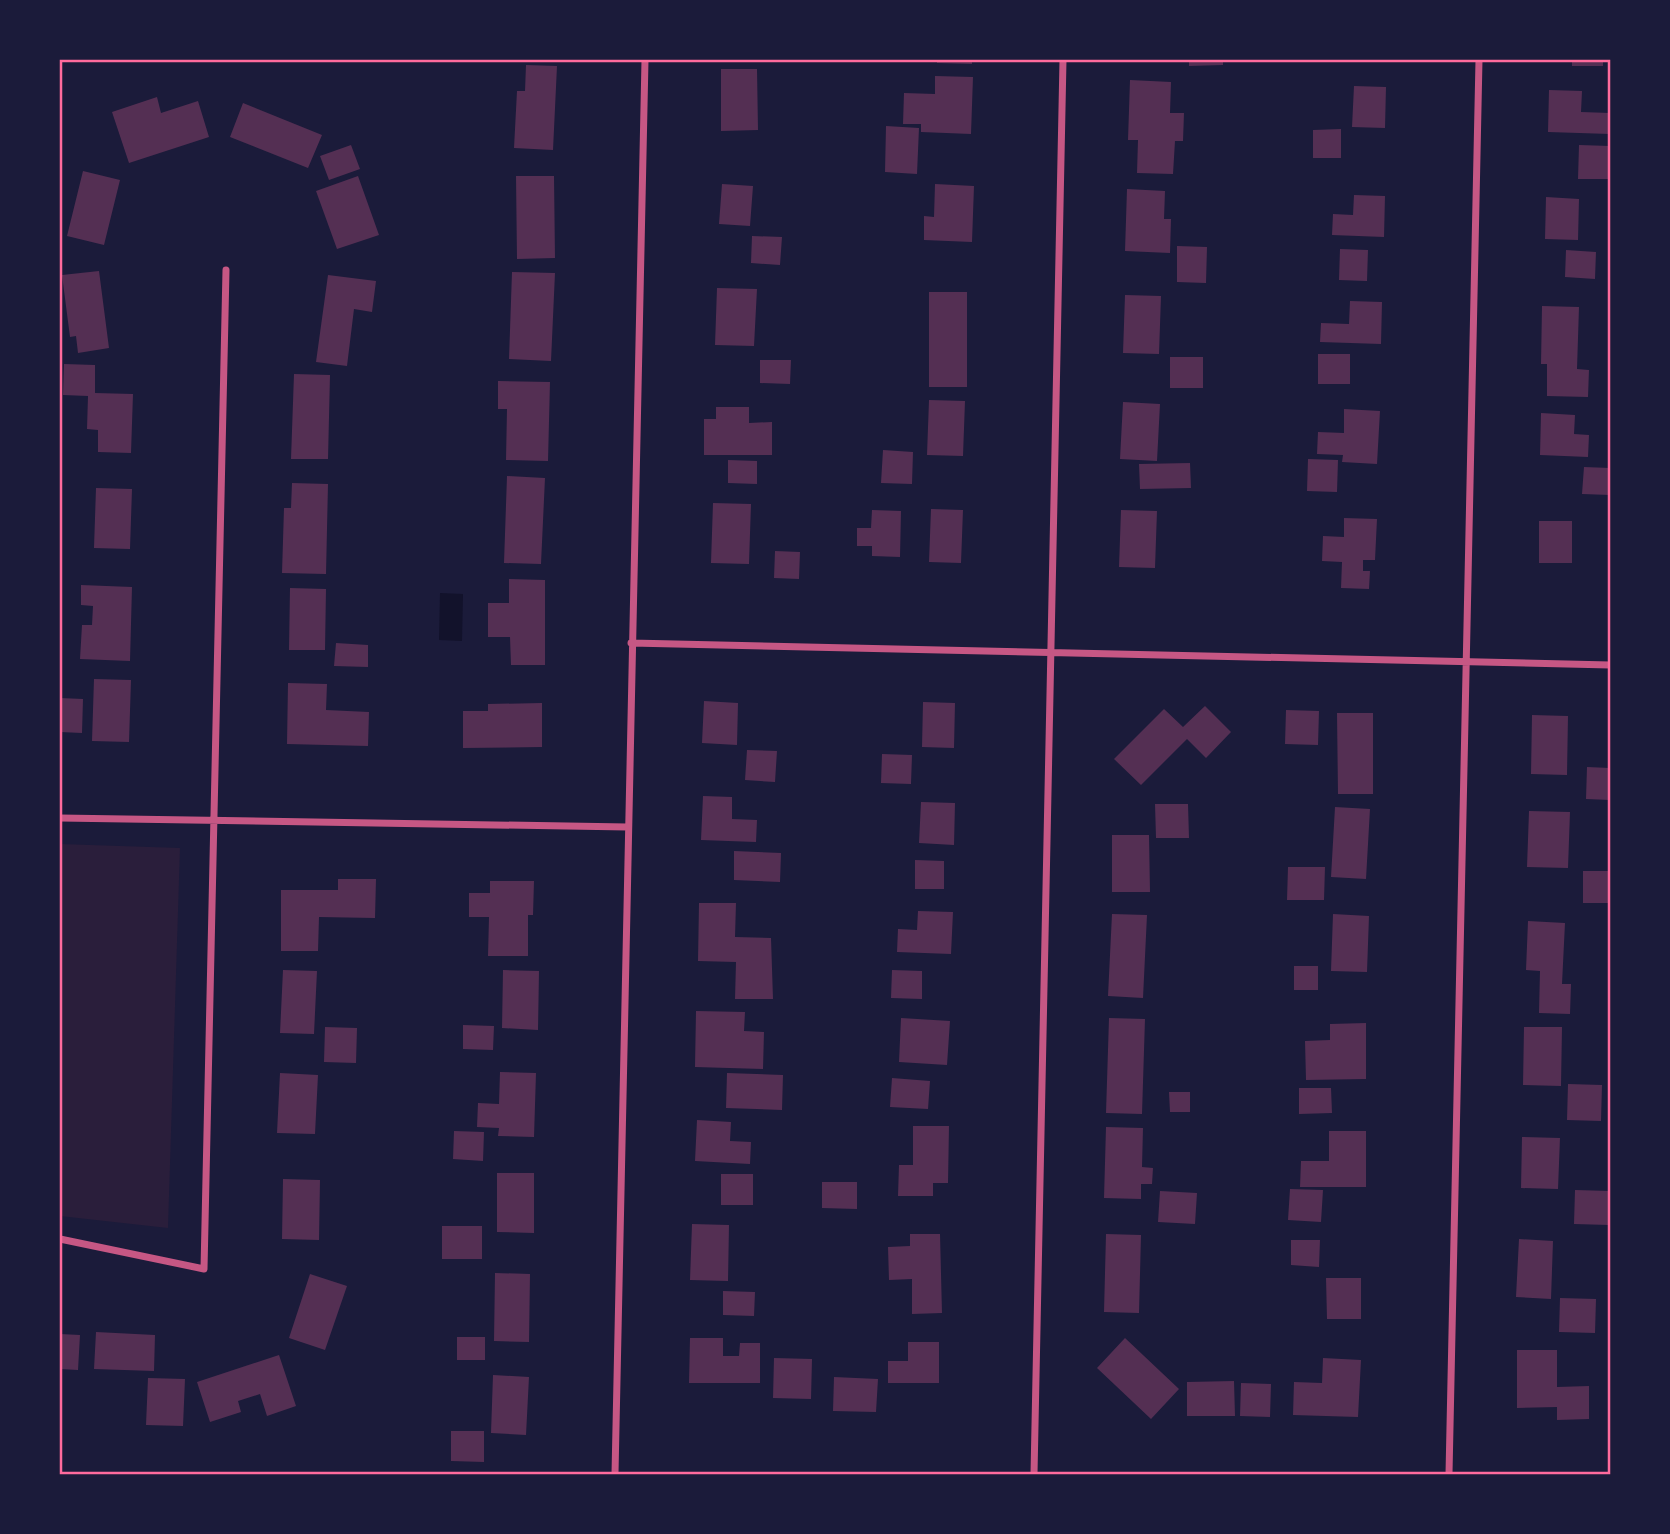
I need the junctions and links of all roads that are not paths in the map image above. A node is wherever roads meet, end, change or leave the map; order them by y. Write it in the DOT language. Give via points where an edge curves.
graph roads {
  1 [pos="645,60"];
  2 [pos="1063,60"];
  3 [pos="1479,60"];
  4 [pos="226,270"];
  5 [pos="631,643"];
  6 [pos="1051,652"];
  7 [pos="1466,661"];
  8 [pos="1611,664"];
  9 [pos="60,818"];
  10 [pos="214,822"];
  11 [pos="627,827"];
  12 [pos="60,1239"];
  13 [pos="615,1475"];
  14 [pos="1034,1475"];
  15 [pos="1448,1475"];
  1 -- 5 [label="street"];
  2 -- 6 [label="street"];
  3 -- 7 [label="street"];
  4 -- 10 [label="street"];
  5 -- 6 [label="street"];
  5 -- 11 [label="street"];
  6 -- 7 [label="street"];
  6 -- 14 [label="street"];
  7 -- 8 [label="street"];
  7 -- 15 [label="street"];
  9 -- 10 [label="street"];
  10 -- 11 [label="street"];
  10 -- 12 [label="street" via="204,1269"];
  11 -- 13 [label="street"];
}
